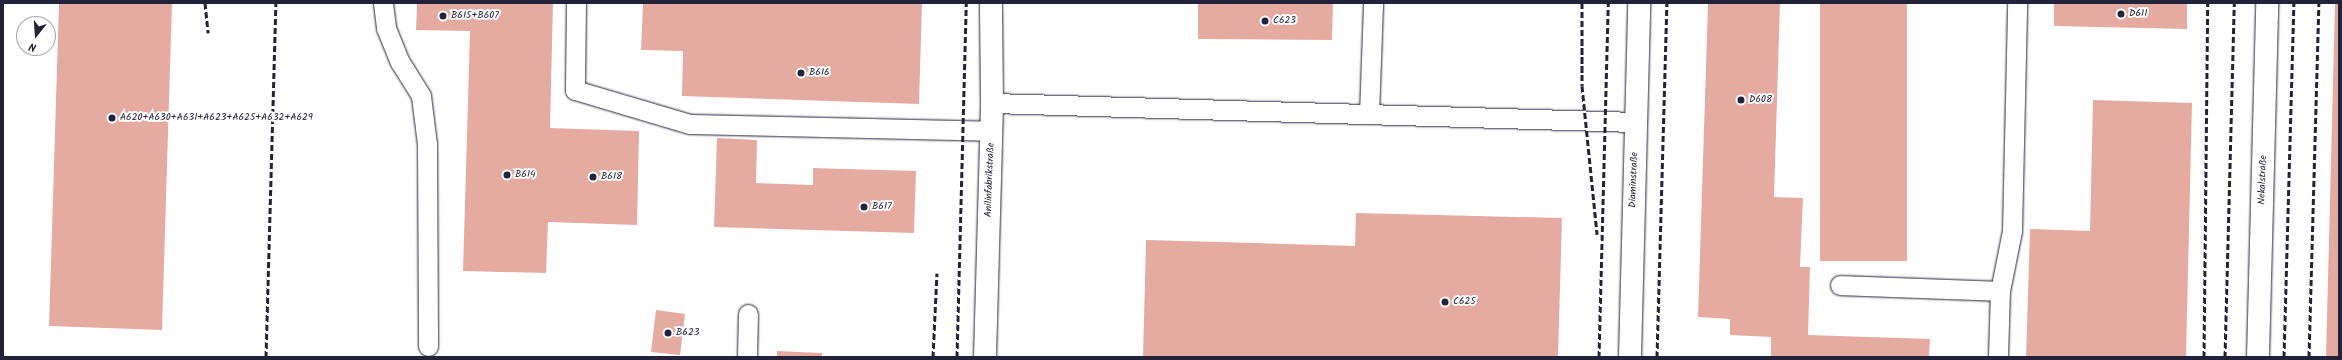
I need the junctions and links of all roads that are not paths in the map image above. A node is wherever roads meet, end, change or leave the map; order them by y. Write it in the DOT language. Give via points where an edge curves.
graph roads {
  1 [pos="384,3"];
  2 [pos="576,3"];
  3 [pos="991,3"];
  4 [pos="1373,3"];
  5 [pos="1639,3"];
  6 [pos="2017,3"];
  7 [pos="2267,3"];
  8 [pos="992,103"];
  9 [pos="1369,114"];
  10 [pos="1636,122"];
  11 [pos="992,131"];
  12 [pos="1840,285"];
  13 [pos="2000,291"];
  14 [pos="748,314"];
  15 [pos="428,346"];
  16 [pos="747,357"];
  17 [pos="985,357"];
  18 [pos="1630,357"];
  19 [pos="1998,357"];
  20 [pos="2258,357"];
  1 -- 15 [label="lane" via="386,28 400,62 421,96 427,144"];
  2 -- 11 [label="lane" via="575,90 690,124"];
  3 -- 8 [label="street, Anilinfabrikstraße"];
  4 -- 9 [label="lane"];
  5 -- 10 [label="street, Diaminstraße"];
  6 -- 13 [label="lane" via="2012,231"];
  7 -- 20 [label="street, Nekalstraße"];
  8 -- 9 [label="lane"];
  8 -- 11 [label="street, Anilinfabrikstraße"];
  9 -- 10 [label="lane"];
  10 -- 18 [label="street, Diaminstraße"];
  11 -- 17 [label="street, Anilinfabrikstraße"];
  12 -- 13 [label="lane"];
  13 -- 19 [label="lane"];
  14 -- 16 [label="lane"];
}
